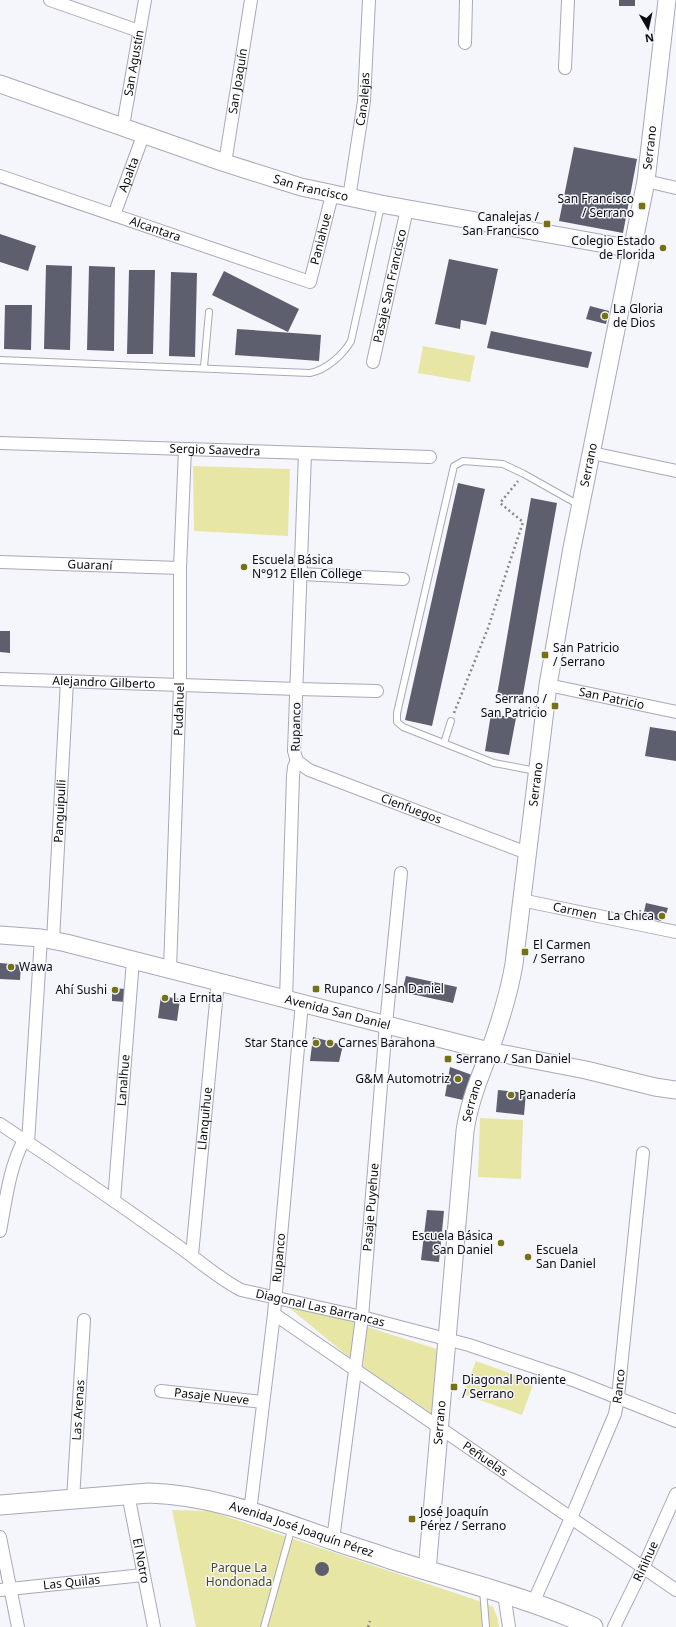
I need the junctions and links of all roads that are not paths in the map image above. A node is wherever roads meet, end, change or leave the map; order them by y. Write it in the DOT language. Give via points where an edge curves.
graph roads {
  1 [pos="50,0"];
  2 [pos="145,0"];
  3 [pos="251,0"];
  4 [pos="368,0"];
  5 [pos="466,0"];
  6 [pos="568,0"];
  7 [pos="667,0"];
  8 [pos="139,31"];
  9 [pos="465,43"];
  10 [pos="565,68"];
  11 [pos="0,84"];
  12 [pos="123,126"];
  13 [pos="144,133"];
  14 [pos="225,163"];
  15 [pos="0,176"];
  16 [pos="646,181"];
  17 [pos="676,188"];
  18 [pos="332,195"];
  19 [pos="349,198"];
  20 [pos="381,204"];
  21 [pos="407,209"];
  22 [pos="114,215"];
  23 [pos="633,249"];
  24 [pos="310,282"];
  25 [pos="209,312"];
  26 [pos="0,360"];
  27 [pos="373,362"];
  28 [pos="204,367"];
  29 [pos="0,443"];
  30 [pos="185,449"];
  31 [pos="305,453"];
  32 [pos="592,454"];
  33 [pos="430,457"];
  34 [pos="676,471"];
  35 [pos="580,506"];
  36 [pos="0,562"];
  37 [pos="180,568"];
  38 [pos="301,574"];
  39 [pos="403,580"];
  40 [pos="0,679"];
  41 [pos="67,681"];
  42 [pos="180,685"];
  43 [pos="548,685"];
  44 [pos="297,689"];
  45 [pos="377,691"];
  46 [pos="676,712"];
  47 [pos="451,721"];
  48 [pos="444,743"];
  49 [pos="297,761"];
  50 [pos="536,771"];
  51 [pos="527,853"];
  52 [pos="401,873"];
  53 [pos="521,900"];
  54 [pos="676,932"];
  55 [pos="0,935"];
  56 [pos="47,939"];
  57 [pos="133,960"];
  58 [pos="170,969"];
  59 [pos="218,981"];
  60 [pos="294,1001"];
  61 [pos="386,1024"];
  62 [pos="489,1051"];
  63 [pos="676,1090"];
  64 [pos="0,1124"];
  65 [pos="26,1141"];
  66 [pos="643,1153"];
  67 [pos="114,1201"];
  68 [pos="0,1231"];
  69 [pos="192,1255"];
  70 [pos="275,1298"];
  71 [pos="274,1314"];
  72 [pos="362,1317"];
  73 [pos="84,1320"];
  74 [pos="447,1339"];
  75 [pos="356,1370"];
  76 [pos="161,1391"];
  77 [pos="618,1397"];
  78 [pos="263,1402"];
  79 [pos="676,1421"];
  80 [pos="439,1427"];
  81 [pos="128,1494"];
  82 [pos="676,1494"];
  83 [pos="73,1499"];
  84 [pos="0,1505"];
  85 [pos="250,1512"];
  86 [pos="571,1518"];
  87 [pos="293,1526"];
  88 [pos="0,1537"];
  89 [pos="333,1540"];
  90 [pos="643,1568"];
  91 [pos="427,1571"];
  92 [pos="143,1576"];
  93 [pos="482,1587"];
  94 [pos="5,1589"];
  95 [pos="676,1590"];
  96 [pos="504,1594"];
  97 [pos="533,1603"];
  98 [pos="18,1627"];
  99 [pos="154,1627"];
  100 [pos="264,1627"];
  101 [pos="486,1627"];
  102 [pos="508,1627"];
  103 [pos="593,1627"];
  104 [pos="614,1627"];
  1 -- 8 [label="street"];
  2 -- 8 [label="street, San Agustín"];
  3 -- 14 [label="street, San Joaquín"];
  4 -- 19 [label="street, Canalejas" via="364,101"];
  5 -- 9 [label="street"];
  6 -- 10 [label="street"];
  7 -- 16 [label="main road, Serrano"];
  8 -- 12 [label="street, San Agustín"];
  11 -- 12 [label="main road, San Francisco"];
  12 -- 13 [label="main road, San Francisco"];
  13 -- 14 [label="main road, San Francisco"];
  13 -- 22 [label="street, Apalta"];
  14 -- 18 [label="main road, San Francisco"];
  15 -- 22 [label="street, Alcantara"];
  16 -- 17 [label="street"];
  16 -- 23 [label="main road, Serrano"];
  18 -- 19 [label="main road, San Francisco"];
  18 -- 24 [label="street, Paniahue"];
  19 -- 20 [label="main road, San Francisco"];
  20 -- 21 [label="main road, San Francisco"];
  20 -- 28 [label="lane" via="351,341 341,354 318,372 310,373"];
  21 -- 23 [label="main road, San Francisco"];
  21 -- 27 [label="street, Pasaje San Francisco"];
  22 -- 24 [label="street, Alcantara"];
  23 -- 32 [label="main road, Serrano"];
  25 -- 28 [label="lane"];
  26 -- 28 [label="lane"];
  29 -- 30 [label="street, Sergio Saavedra"];
  30 -- 31 [label="street, Sergio Saavedra"];
  30 -- 37 [label="street, Pudahuel"];
  31 -- 33 [label="street, Sergio Saavedra"];
  31 -- 38 [label="street, Rupanco"];
  32 -- 34 [label="street"];
  32 -- 35 [label="main road, Serrano"];
  35 -- 43 [label="main road, Serrano"];
  35 -- 48 [label="lane" via="503,464 468,460 457,463 452,470 396,717 397,722 403,727"];
  36 -- 37 [label="street, Guaraní"];
  37 -- 42 [label="street, Pudahuel"];
  38 -- 39 [label="street"];
  38 -- 44 [label="street, Rupanco"];
  40 -- 41 [label="street, Alejandro Gilberto"];
  41 -- 42 [label="street, Alejandro Gilberto"];
  41 -- 56 [label="street, Panguipulli"];
  42 -- 44 [label="street, Alejandro Gilberto"];
  42 -- 58 [label="street, Pudahuel"];
  43 -- 46 [label="street, San Patricio"];
  43 -- 50 [label="main road, Serrano"];
  44 -- 45 [label="street, Alejandro Gilberto"];
  44 -- 49 [label="street, Rupanco" via="294,751"];
  47 -- 48 [label="lane"];
  48 -- 50 [label="lane" via="494,762"];
  49 -- 51 [label="street, Cienfuegos" via="309,770"];
  49 -- 60 [label="street, Rupanco" via="293,776"];
  50 -- 51 [label="main road, Serrano"];
  51 -- 53 [label="main road, Serrano"];
  52 -- 61 [label="street, Pasaje Puyehue"];
  53 -- 54 [label="street, Carmen"];
  53 -- 62 [label="main road, Serrano" via="511,978"];
  55 -- 56 [label="main road, Avenida San Daniel"];
  56 -- 57 [label="main road, Avenida San Daniel"];
  56 -- 65 [label="street, Panguipulli"];
  57 -- 58 [label="main road, Avenida San Daniel"];
  57 -- 67 [label="street, Lanalhue"];
  58 -- 59 [label="main road, Avenida San Daniel"];
  59 -- 60 [label="main road, Avenida San Daniel"];
  59 -- 69 [label="street, Llanquihue"];
  60 -- 61 [label="main road, Avenida San Daniel"];
  60 -- 70 [label="street, Rupanco"];
  61 -- 62 [label="main road, Avenida San Daniel"];
  61 -- 72 [label="street, Pasaje Puyehue"];
  62 -- 63 [label="main road, Avenida San Daniel"];
  62 -- 74 [label="main road, Serrano" via="474,1091 465,1131"];
  64 -- 65 [label="street, Diagonal Las Barrancas"];
  65 -- 67 [label="street, Diagonal Las Barrancas"];
  65 -- 68 [label="street, Panguipulli" via="17,1153 11,1171"];
  66 -- 77 [label="street, Ranco"];
  67 -- 69 [label="street, Diagonal Las Barrancas"];
  69 -- 70 [label="street, Diagonal Las Barrancas" via="231,1285"];
  70 -- 71 [label="street, Rupanco"];
  70 -- 72 [label="street, Diagonal Las Barrancas"];
  71 -- 75 [label="street, Peñuelas"];
  71 -- 78 [label="street, Rupanco"];
  72 -- 74 [label="street, Diagonal Las Barrancas"];
  72 -- 75 [label="street, Pasaje Puyehue"];
  73 -- 83 [label="street, Las Arenas"];
  74 -- 77 [label="street, Diagonal Las Barrancas" via="525,1363"];
  74 -- 80 [label="main road, Serrano"];
  75 -- 80 [label="street, Peñuelas"];
  75 -- 89 [label="street, Pasaje Puyehue"];
  76 -- 78 [label="street, Pasaje Nueve"];
  77 -- 79 [label="street, Diagonal Las Barrancas"];
  77 -- 86 [label="street, Ranco" via="613,1420"];
  78 -- 85 [label="street, Rupanco"];
  80 -- 86 [label="street, Peñuelas"];
  80 -- 91 [label="main road, Serrano"];
  81 -- 83 [label="main road, Avenida José Joaquín Pérez"];
  81 -- 85 [label="main road, Avenida José Joaquín Pérez" via="190,1496"];
  81 -- 92 [label="street, El Notro"];
  82 -- 90 [label="street, Riñihue"];
  83 -- 84 [label="main road, Avenida José Joaquín Pérez"];
  85 -- 87 [label="main road, Avenida José Joaquín Pérez"];
  86 -- 90 [label="street, Peñuelas"];
  86 -- 97 [label="street, Ranco"];
  87 -- 89 [label="main road, Avenida José Joaquín Pérez"];
  87 -- 100 [label="lane"];
  88 -- 94 [label="street"];
  89 -- 91 [label="main road, Avenida José Joaquín Pérez"];
  90 -- 95 [label="street, Peñuelas"];
  90 -- 104 [label="street, Riñihue"];
  91 -- 93 [label="main road, Avenida José Joaquín Pérez"];
  92 -- 94 [label="street, Las Quilas"];
  92 -- 99 [label="street, El Notro"];
  93 -- 96 [label="main road, Avenida José Joaquín Pérez"];
  93 -- 101 [label="lane"];
  94 -- 98 [label="street"];
  96 -- 97 [label="main road, Avenida José Joaquín Pérez"];
  96 -- 102 [label="street"];
  97 -- 103 [label="main road, Avenida José Joaquín Pérez"];
}
